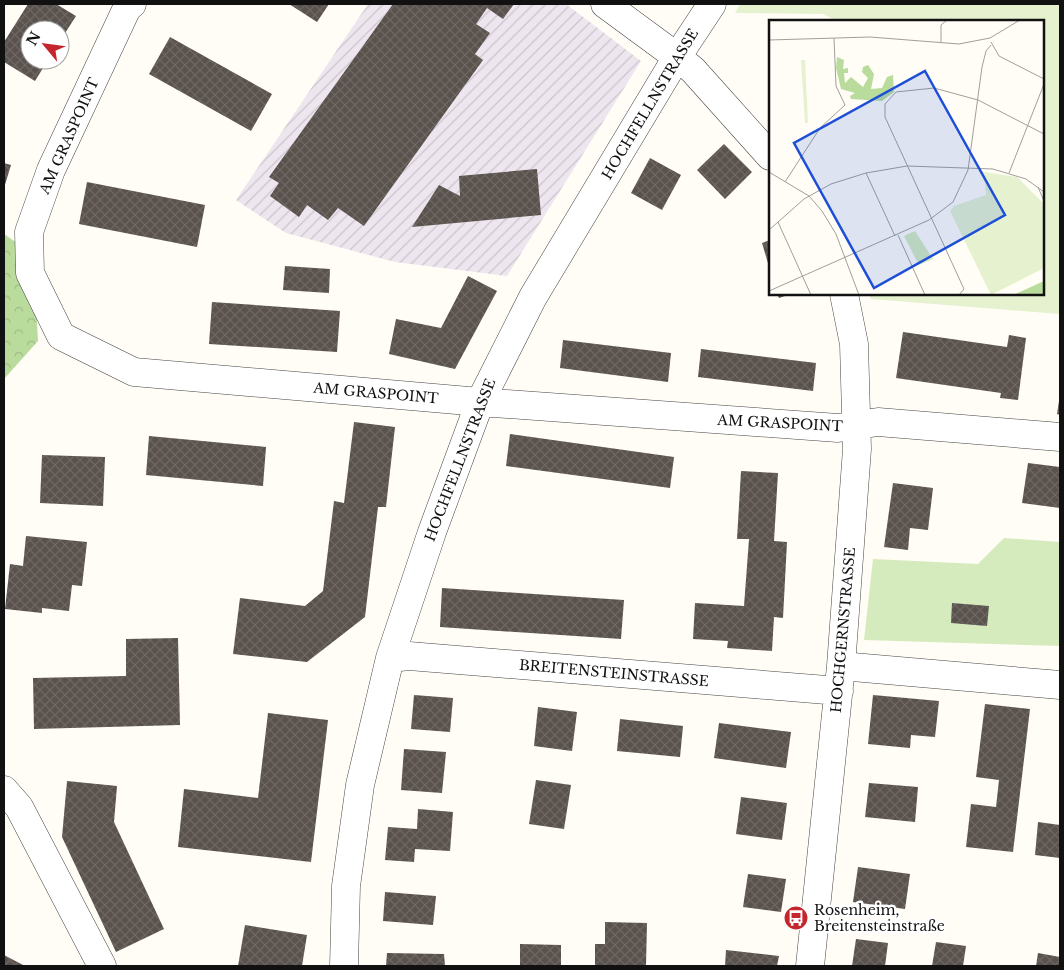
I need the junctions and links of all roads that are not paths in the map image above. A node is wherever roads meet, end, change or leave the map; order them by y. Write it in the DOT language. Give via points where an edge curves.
graph roads {
  1 [pos="132,4"];
  2 [pos="605,4"];
  3 [pos="712,4"];
  4 [pos="677,57"];
  5 [pos="769,155"];
  6 [pos="844,295"];
  7 [pos="480,402"];
  8 [pos="857,425"];
  9 [pos="1060,437"];
  10 [pos="390,658"];
  11 [pos="840,679"];
  12 [pos="1060,685"];
  13 [pos="4,790"];
  14 [pos="102,966"];
  15 [pos="344,966"];
  16 [pos="810,966"];
  1 -- 7 [label="street, AM GRASPOINT" via="127,8 51,170 29,232 30,273 61,336 134,372"];
  2 -- 4 [label="street"];
  3 -- 4 [label="street, HOCHFELLNSTRASSE"];
  4 -- 5 [label="street" via="693,70"];
  4 -- 7 [label="street, HOCHFELLNSTRASSE" via="533,297"];
  6 -- 8 [label="street, HOCHGERNSTRASSE" via="854,344"];
  7 -- 8 [label="street, AM GRASPOINT" via="838,428"];
  7 -- 10 [label="street, HOCHFELLNSTRASSE"];
  8 -- 9 [label="street, AM GRASPOINT" via="878,422"];
  8 -- 11 [label="street, HOCHGERNSTRASSE"];
  10 -- 11 [label="street, BREITENSTEINSTRASSE" via="409,656"];
  10 -- 15 [label="street, HOCHFELLNSTRASSE" via="360,785 346,886"];
  11 -- 12 [label="street, BREITENSTEINSTRASSE"];
  11 -- 16 [label="street, HOCHGERNSTRASSE"];
  13 -- 14 [label="street" via="19,807"];
}
